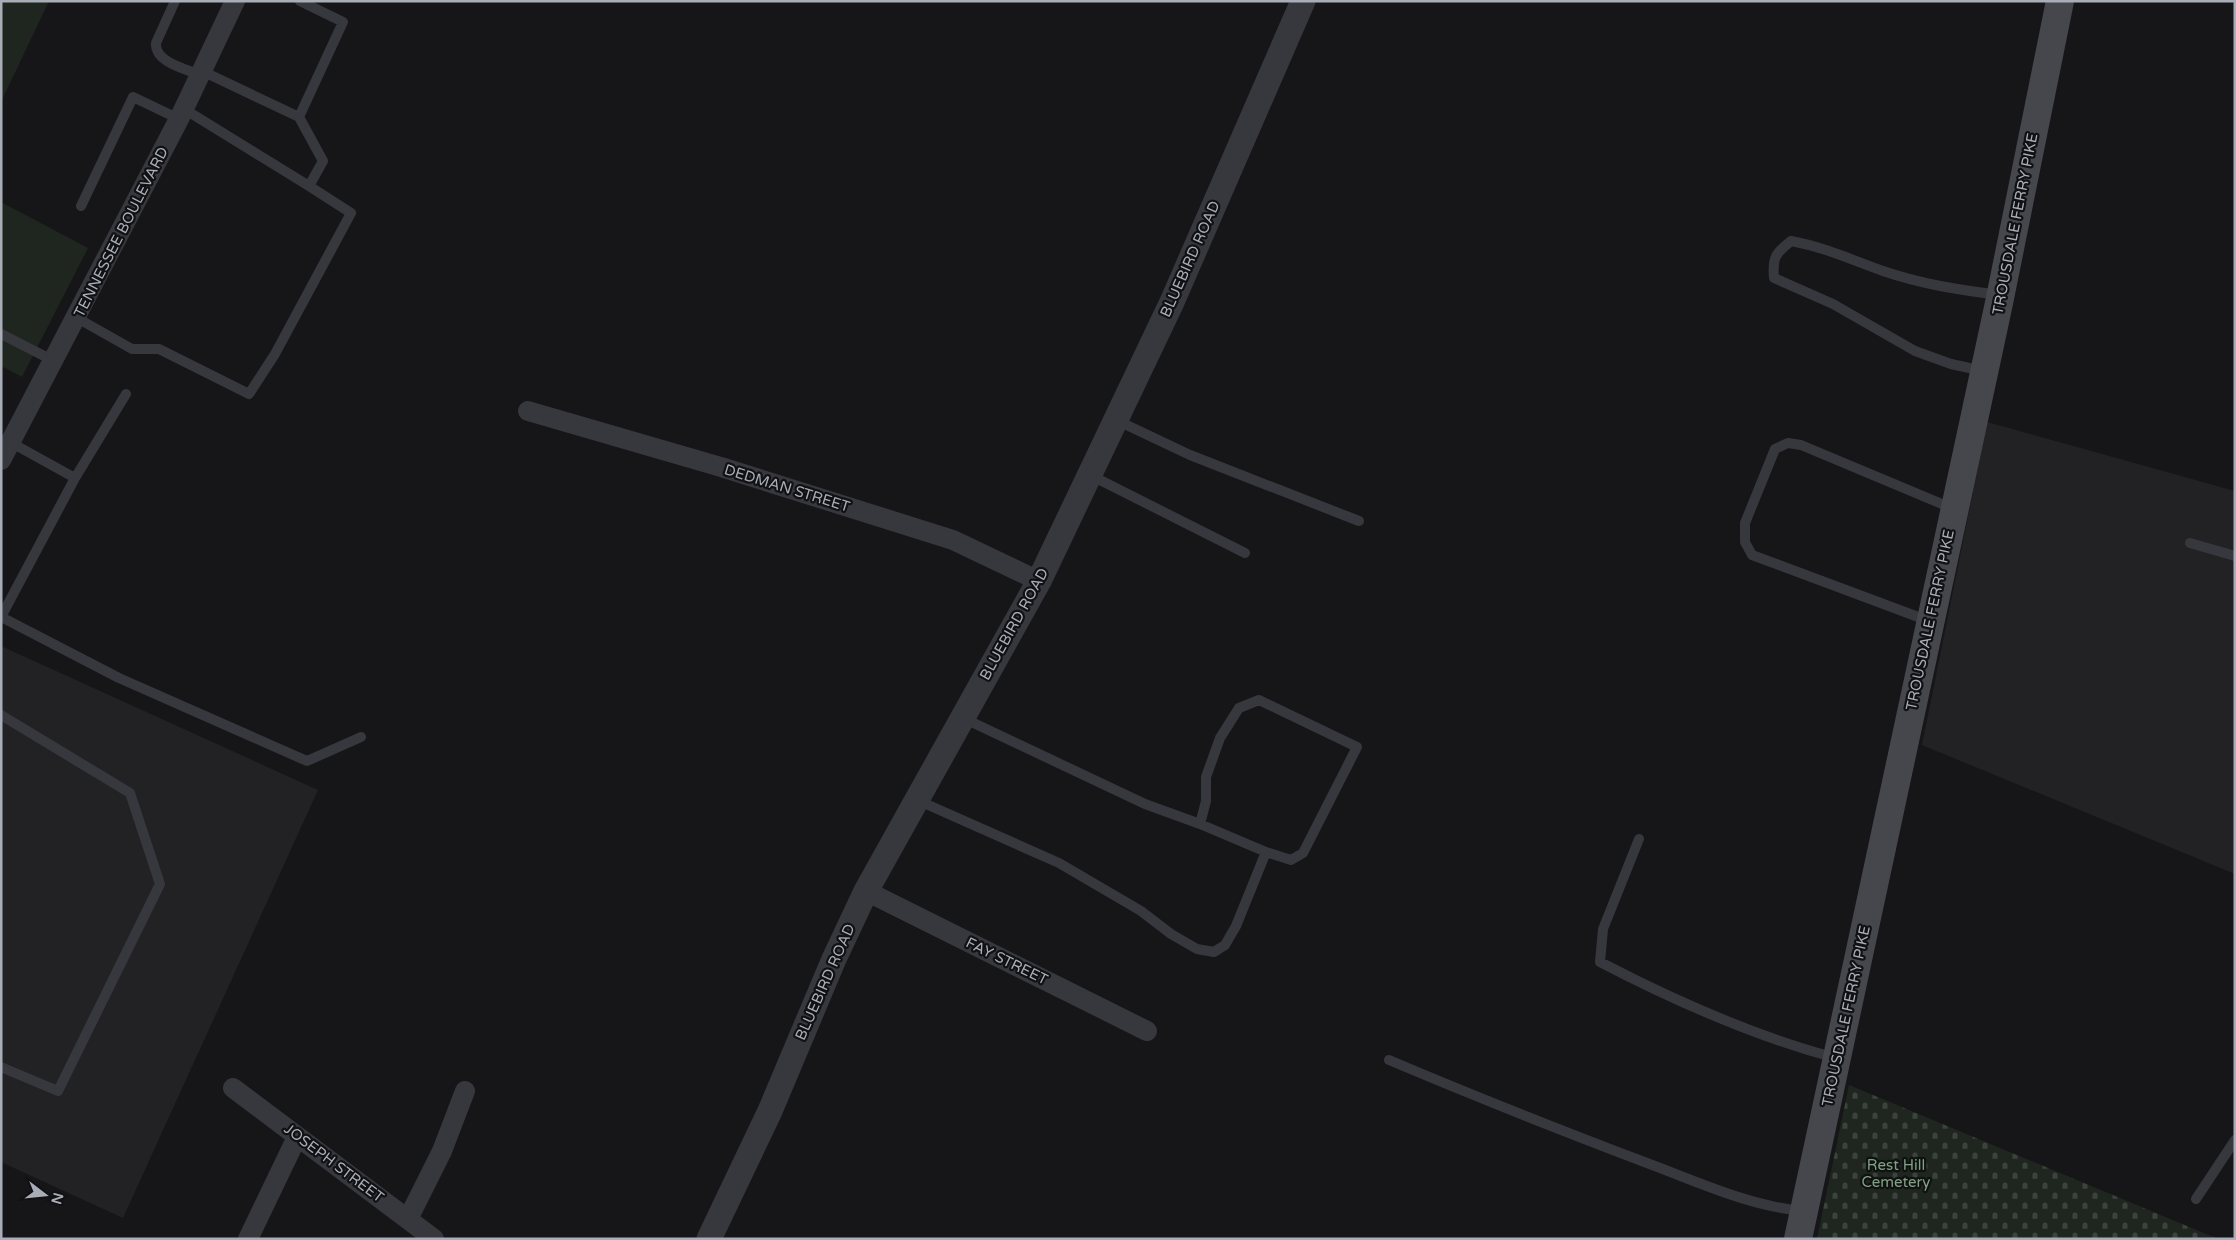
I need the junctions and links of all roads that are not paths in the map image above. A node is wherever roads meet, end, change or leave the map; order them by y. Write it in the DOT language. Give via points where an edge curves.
graph roads {
  1 [pos="176,1"];
  2 [pos="235,1"];
  3 [pos="300,1"];
  4 [pos="1303,1"];
  5 [pos="2060,1"];
  6 [pos="201,73"];
  7 [pos="181,114"];
  8 [pos="299,117"];
  9 [pos="309,186"];
  10 [pos="81,206"];
  11 [pos="2000,295"];
  12 [pos="76,318"];
  13 [pos="1,334"];
  14 [pos="54,361"];
  15 [pos="1984,371"];
  16 [pos="126,394"];
  17 [pos="528,411"];
  18 [pos="1116,420"];
  19 [pos="10,442"];
  20 [pos="1,460"];
  21 [pos="1090,475"];
  22 [pos="75,478"];
  23 [pos="1954,509"];
  24 [pos="1359,521"];
  25 [pos="2190,543"];
  26 [pos="1245,553"];
  27 [pos="2235,556"];
  28 [pos="1039,581"];
  29 [pos="1,617"];
  30 [pos="1930,622"];
  31 [pos="1,715"];
  32 [pos="963,718"];
  33 [pos="360,738"];
  34 [pos="917,800"];
  35 [pos="1200,824"];
  36 [pos="1639,839"];
  37 [pos="1266,852"];
  38 [pos="866,891"];
  39 [pos="1147,1031"];
  40 [pos="1837,1058"];
  41 [pos="1388,1060"];
  42 [pos="1,1067"];
  43 [pos="233,1088"];
  44 [pos="465,1090"];
  45 [pos="298,1136"];
  46 [pos="2235,1140"];
  47 [pos="2196,1199"];
  48 [pos="1804,1211"];
  49 [pos="408,1219"];
  50 [pos="248,1239"];
  51 [pos="434,1239"];
  52 [pos="709,1239"];
  53 [pos="1798,1239"];
  1 -- 6 [label="lane" via="155,49 168,61"];
  2 -- 6 [label="street, TENNESSEE BOULEVARD"];
  3 -- 8 [label="lane" via="343,22"];
  4 -- 18 [label="street, BLUEBIRD ROAD" via="1172,302"];
  5 -- 11 [label="main road, TROUSDALE FERRY PIKE"];
  6 -- 7 [label="street, TENNESSEE BOULEVARD"];
  6 -- 8 [label="lane"];
  7 -- 9 [label="lane"];
  7 -- 10 [label="lane" via="133,97"];
  7 -- 12 [label="street, TENNESSEE BOULEVARD"];
  8 -- 9 [label="lane" via="324,161"];
  9 -- 12 [label="lane" via="351,212 275,354 249,394 158,349 132,349"];
  11 -- 15 [label="main road, TROUSDALE FERRY PIKE"];
  11 -- 15 [label="lane" via="1925,284 1820,246 1792,240 1778,251 1773,264 1774,278 1833,304 1915,351"];
  12 -- 14 [label="street, TENNESSEE BOULEVARD"];
  13 -- 14 [label="lane"];
  14 -- 19 [label="street, TENNESSEE BOULEVARD"];
  15 -- 23 [label="main road, TROUSDALE FERRY PIKE"];
  16 -- 22 [label="lane"];
  17 -- 28 [label="street, DEDMAN STREET" via="953,540"];
  18 -- 21 [label="street, BLUEBIRD ROAD"];
  18 -- 24 [label="lane" via="1190,455"];
  19 -- 20 [label="street, TENNESSEE BOULEVARD"];
  19 -- 22 [label="lane"];
  21 -- 26 [label="lane"];
  21 -- 28 [label="street, BLUEBIRD ROAD"];
  22 -- 29 [label="lane"];
  23 -- 30 [label="main road, TROUSDALE FERRY PIKE"];
  23 -- 30 [label="lane" via="1802,445 1788,443 1776,449 1745,523 1745,542 1752,556"];
  25 -- 27 [label="lane"];
  28 -- 32 [label="street, BLUEBIRD ROAD"];
  29 -- 33 [label="lane" via="120,678 306,761"];
  30 -- 40 [label="main road, TROUSDALE FERRY PIKE"];
  31 -- 42 [label="lane" via="130,792 160,884 58,1091"];
  32 -- 34 [label="street, BLUEBIRD ROAD"];
  32 -- 35 [label="lane" via="1145,804"];
  34 -- 37 [label="lane" via="1059,862 1141,911 1171,934 1197,948 1214,952 1225,945 1232,932"];
  34 -- 38 [label="street, BLUEBIRD ROAD"];
  35 -- 37 [label="lane"];
  35 -- 37 [label="lane" via="1206,801 1206,777 1220,738 1239,708 1259,700 1357,747 1303,853 1291,860"];
  36 -- 40 [label="lane" via="1603,930 1600,962 1734,1024 1787,1045"];
  38 -- 39 [label="street, FAY STREET"];
  38 -- 52 [label="street, BLUEBIRD ROAD" via="770,1112"];
  40 -- 48 [label="main road, TROUSDALE FERRY PIKE"];
  41 -- 48 [label="lane" via="1522,1116 1728,1194 1779,1209"];
  43 -- 45 [label="street, JOSEPH STREET"];
  44 -- 49 [label="street" via="442,1150"];
  45 -- 49 [label="street, JOSEPH STREET"];
  45 -- 50 [label="street"];
  46 -- 47 [label="lane"];
  48 -- 53 [label="main road, TROUSDALE FERRY PIKE"];
  49 -- 51 [label="street, JOSEPH STREET"];
}
